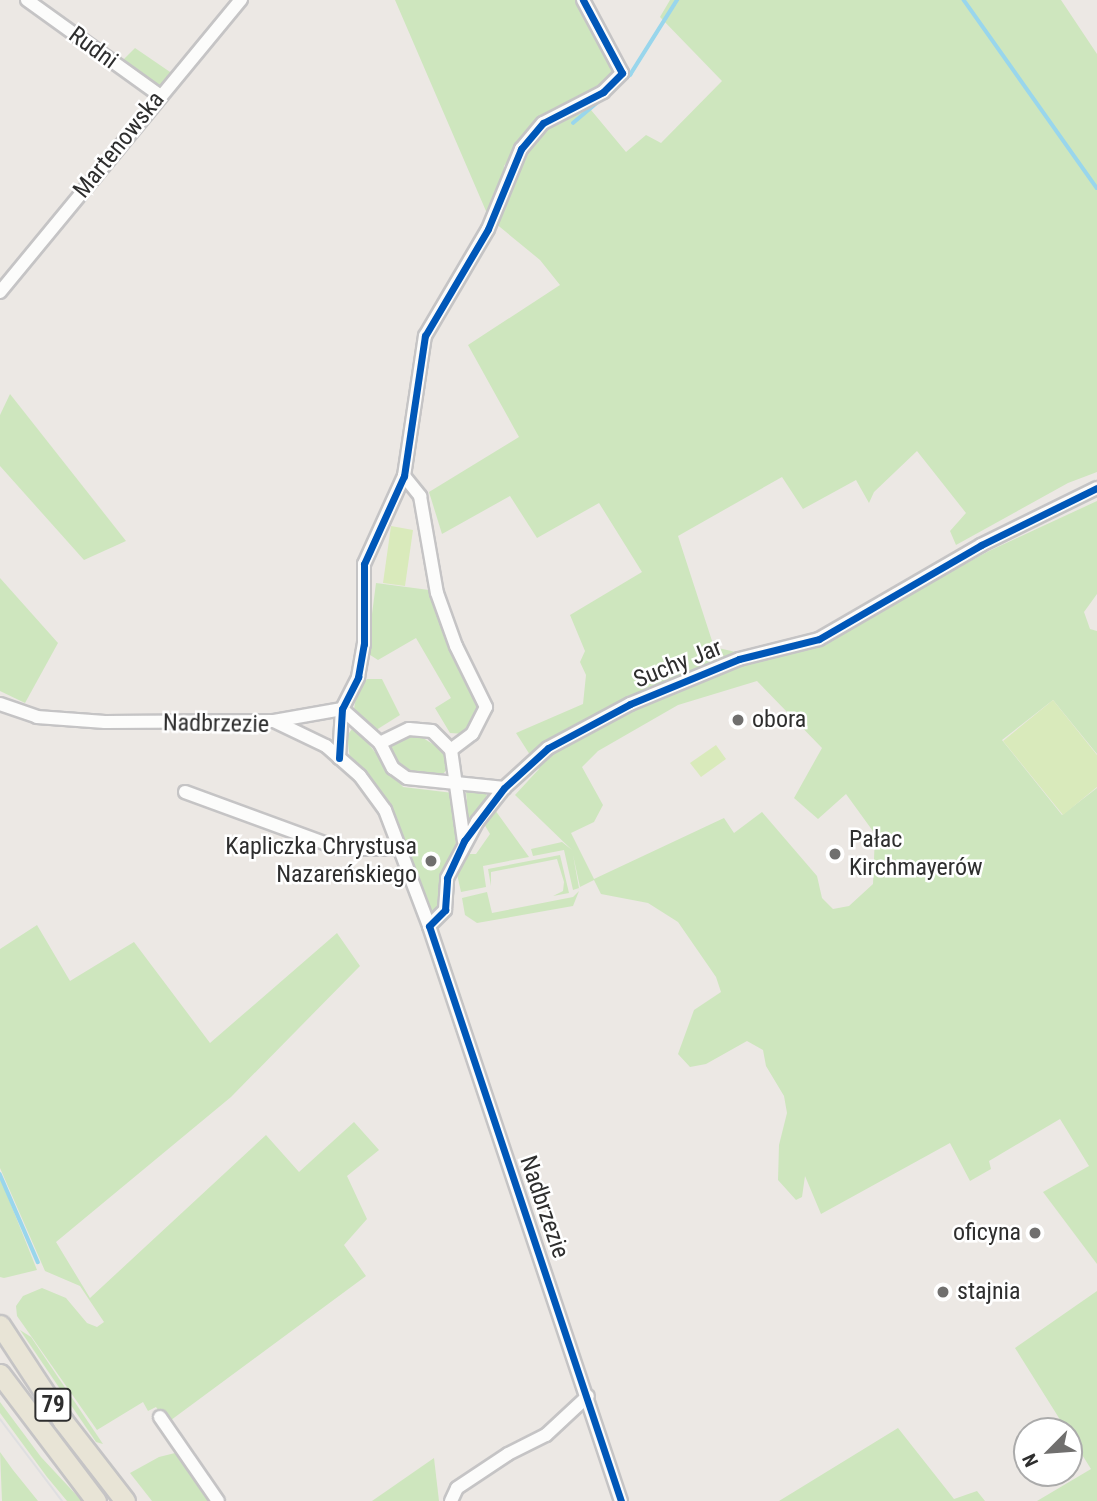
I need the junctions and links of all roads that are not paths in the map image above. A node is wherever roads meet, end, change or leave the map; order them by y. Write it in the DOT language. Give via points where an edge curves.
graph roads {
  1 [pos="27,0"];
  2 [pos="241,0"];
  3 [pos="583,0"];
  4 [pos="159,95"];
  5 [pos="0,292"];
  6 [pos="404,476"];
  7 [pos="1097,488"];
  8 [pos="0,704"];
  9 [pos="342,709"];
  10 [pos="274,721"];
  11 [pos="380,743"];
  12 [pos="451,750"];
  13 [pos="340,758"];
  14 [pos="459,785"];
  15 [pos="504,788"];
  16 [pos="185,792"];
  17 [pos="464,841"];
  18 [pos="400,849"];
  19 [pos="429,926"];
  20 [pos="0,1325"];
  21 [pos="0,1374"];
  22 [pos="588,1396"];
  23 [pos="160,1417"];
  24 [pos="96,1501"];
  25 [pos="125,1501"];
  26 [pos="218,1501"];
  27 [pos="451,1501"];
  28 [pos="621,1501"];
  1 -- 4 [label="street, Rudni"];
  2 -- 4 [label="street, Martenowska"];
  3 -- 6 [label="street" via="622,73 603,92 543,123 521,149 488,229 425,336"];
  4 -- 5 [label="street, Martenowska"];
  6 -- 9 [label="street" via="364,564 364,644 358,677"];
  6 -- 12 [label="street" via="420,496 437,593 486,707 472,734"];
  7 -- 15 [label="street, Suchy Jar" via="981,545 819,639 739,660 630,704 548,748"];
  8 -- 10 [label="street, Nadbrzezie" via="37,717 105,722"];
  9 -- 10 [label="street"];
  9 -- 11 [label="street"];
  9 -- 13 [label="street"];
  10 -- 13 [label="street, Nadbrzezie" via="326,746"];
  11 -- 12 [label="street" via="409,729 423,728 439,736"];
  11 -- 14 [label="street" via="389,763 407,778"];
  12 -- 14 [label="street"];
  13 -- 18 [label="street, Nadbrzezie" via="385,810"];
  14 -- 15 [label="street"];
  14 -- 17 [label="street"];
  15 -- 17 [label="street, Suchy Jar"];
  16 -- 18 [label="street" via="341,849"];
  17 -- 19 [label="street, Suchy Jar" via="447,878 445,910"];
  18 -- 19 [label="street, Nadbrzezie"];
  19 -- 22 [label="street, Nadbrzezie"];
  20 -- 25 [label="main road, 79" via="63,1421"];
  21 -- 24 [label="main road, 79"];
  22 -- 27 [label="street" via="547,1435 457,1488"];
  22 -- 28 [label="street, Nadbrzezie"];
  23 -- 26 [label="street"];
}
